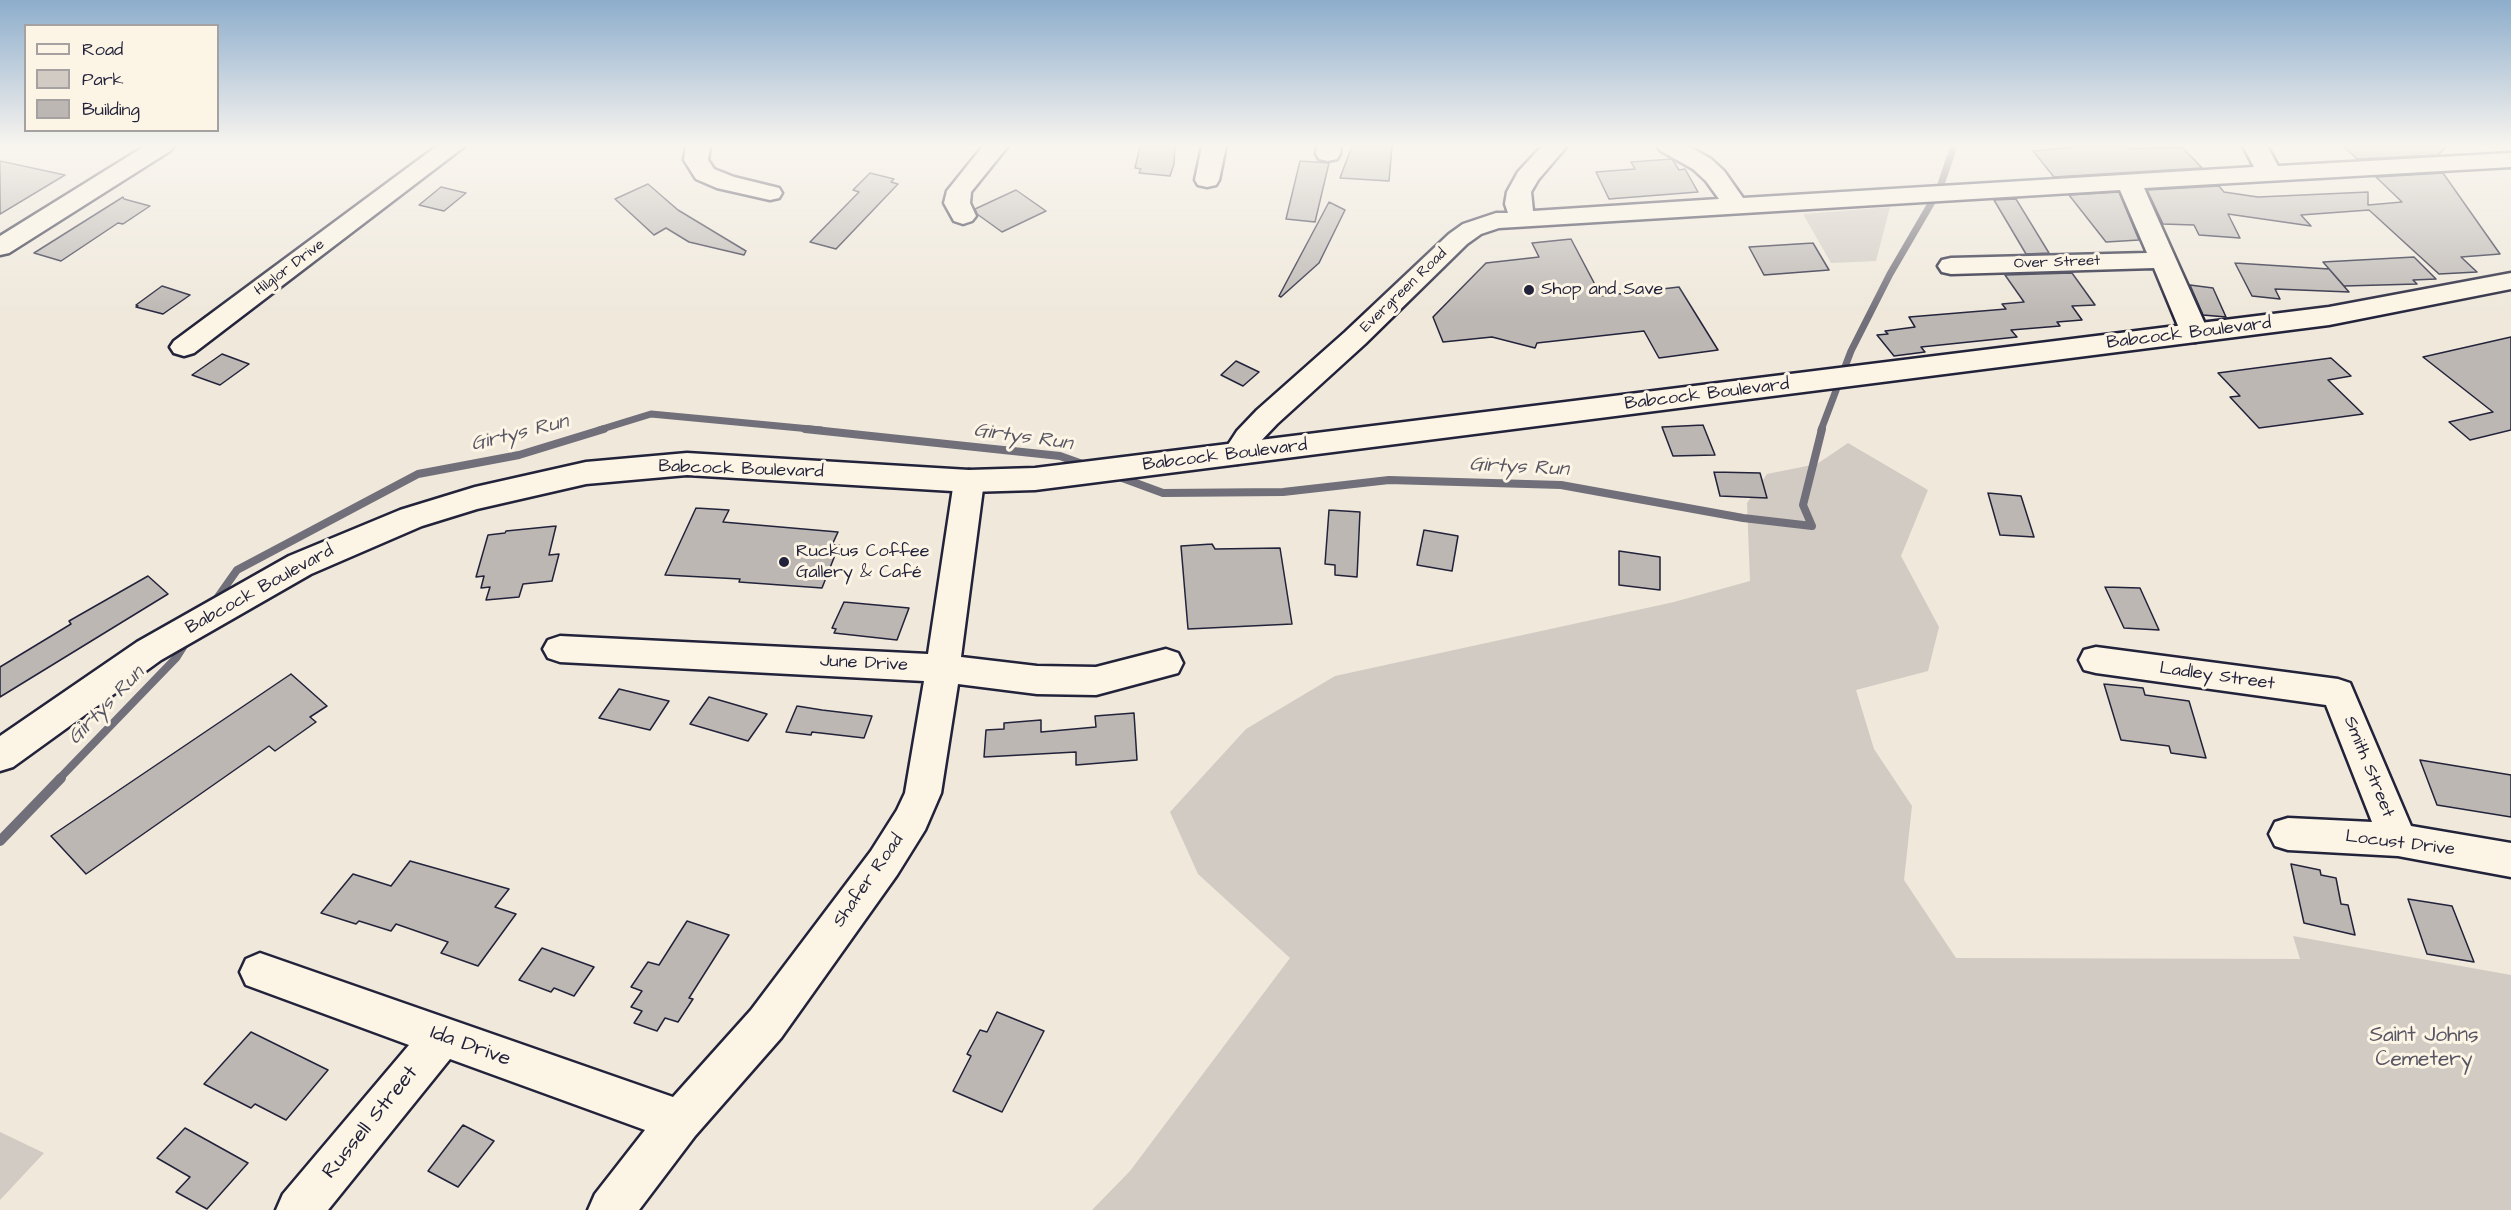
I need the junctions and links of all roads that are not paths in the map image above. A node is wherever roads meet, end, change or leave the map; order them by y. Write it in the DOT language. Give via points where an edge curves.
graph roads {
  1 [pos="71,202"];
  2 [pos="377,202"];
  3 [pos="957,202"];
  4 [pos="1518,202"];
  5 [pos="1734,202"];
  6 [pos="1776,202"];
  7 [pos="2138,202"];
  8 [pos="1736,205"];
  9 [pos="963,216"];
  10 [pos="1522,218"];
  11 [pos="0,247"];
  12 [pos="2163,260"];
  13 [pos="1951,266"];
  14 [pos="2511,281"];
  15 [pos="2195,333"];
  16 [pos="184,347"];
  17 [pos="1237,454"];
  18 [pos="969,482"];
  19 [pos="560,649"];
  20 [pos="2096,660"];
  21 [pos="1166,663"];
  22 [pos="943,668"];
  23 [pos="2338,693"];
  24 [pos="0,756"];
  25 [pos="2288,834"];
  26 [pos="2398,840"];
  27 [pos="2511,860"];
  28 [pos="260,972"];
  29 [pos="442,1037"];
  30 [pos="680,1121"];
  31 [pos="300,1210"];
  32 [pos="611,1210"];
  1 -- 11 [label="street"];
  2 -- 16 [label="street, Hilglor Drive"];
  3 -- 9 [label="street"];
  4 -- 10 [label="street"];
  5 -- 8 [label="street"];
  6 -- 8 [label="street, Evergreen Road"];
  7 -- 12 [label="street"];
  8 -- 10 [label="street, Evergreen Road"];
  10 -- 17 [label="street, Evergreen Road" via="1485,224 1458,239 1267,417"];
  12 -- 13 [label="street, Over Street"];
  12 -- 15 [label="street"];
  14 -- 15 [label="street, Babcock Boulevard" via="2364,311"];
  15 -- 17 [label="street, Babcock Boulevard"];
  17 -- 18 [label="street, Babcock Boulevard" via="1090,473"];
  18 -- 22 [label="street, Shafer Road"];
  18 -- 24 [label="street, Babcock Boulevard" via="687,464 586,473 507,490 411,518 300,564 149,651"];
  19 -- 22 [label="street, June Drive"];
  20 -- 23 [label="street, Ladley Street"];
  21 -- 22 [label="street, June Drive" via="1096,681 1036,680"];
  22 -- 30 [label="street, Shafer Road" via="923,793 912,819 884,864 766,1024"];
  23 -- 26 [label="street, Smith Street"];
  25 -- 26 [label="street, Locust Drive"];
  26 -- 27 [label="street, Locust Drive"];
  28 -- 29 [label="street, Ida Drive"];
  29 -- 30 [label="street, Ida Drive"];
  29 -- 31 [label="street, Russell Street"];
  30 -- 32 [label="street, Shafer Road"];
}
